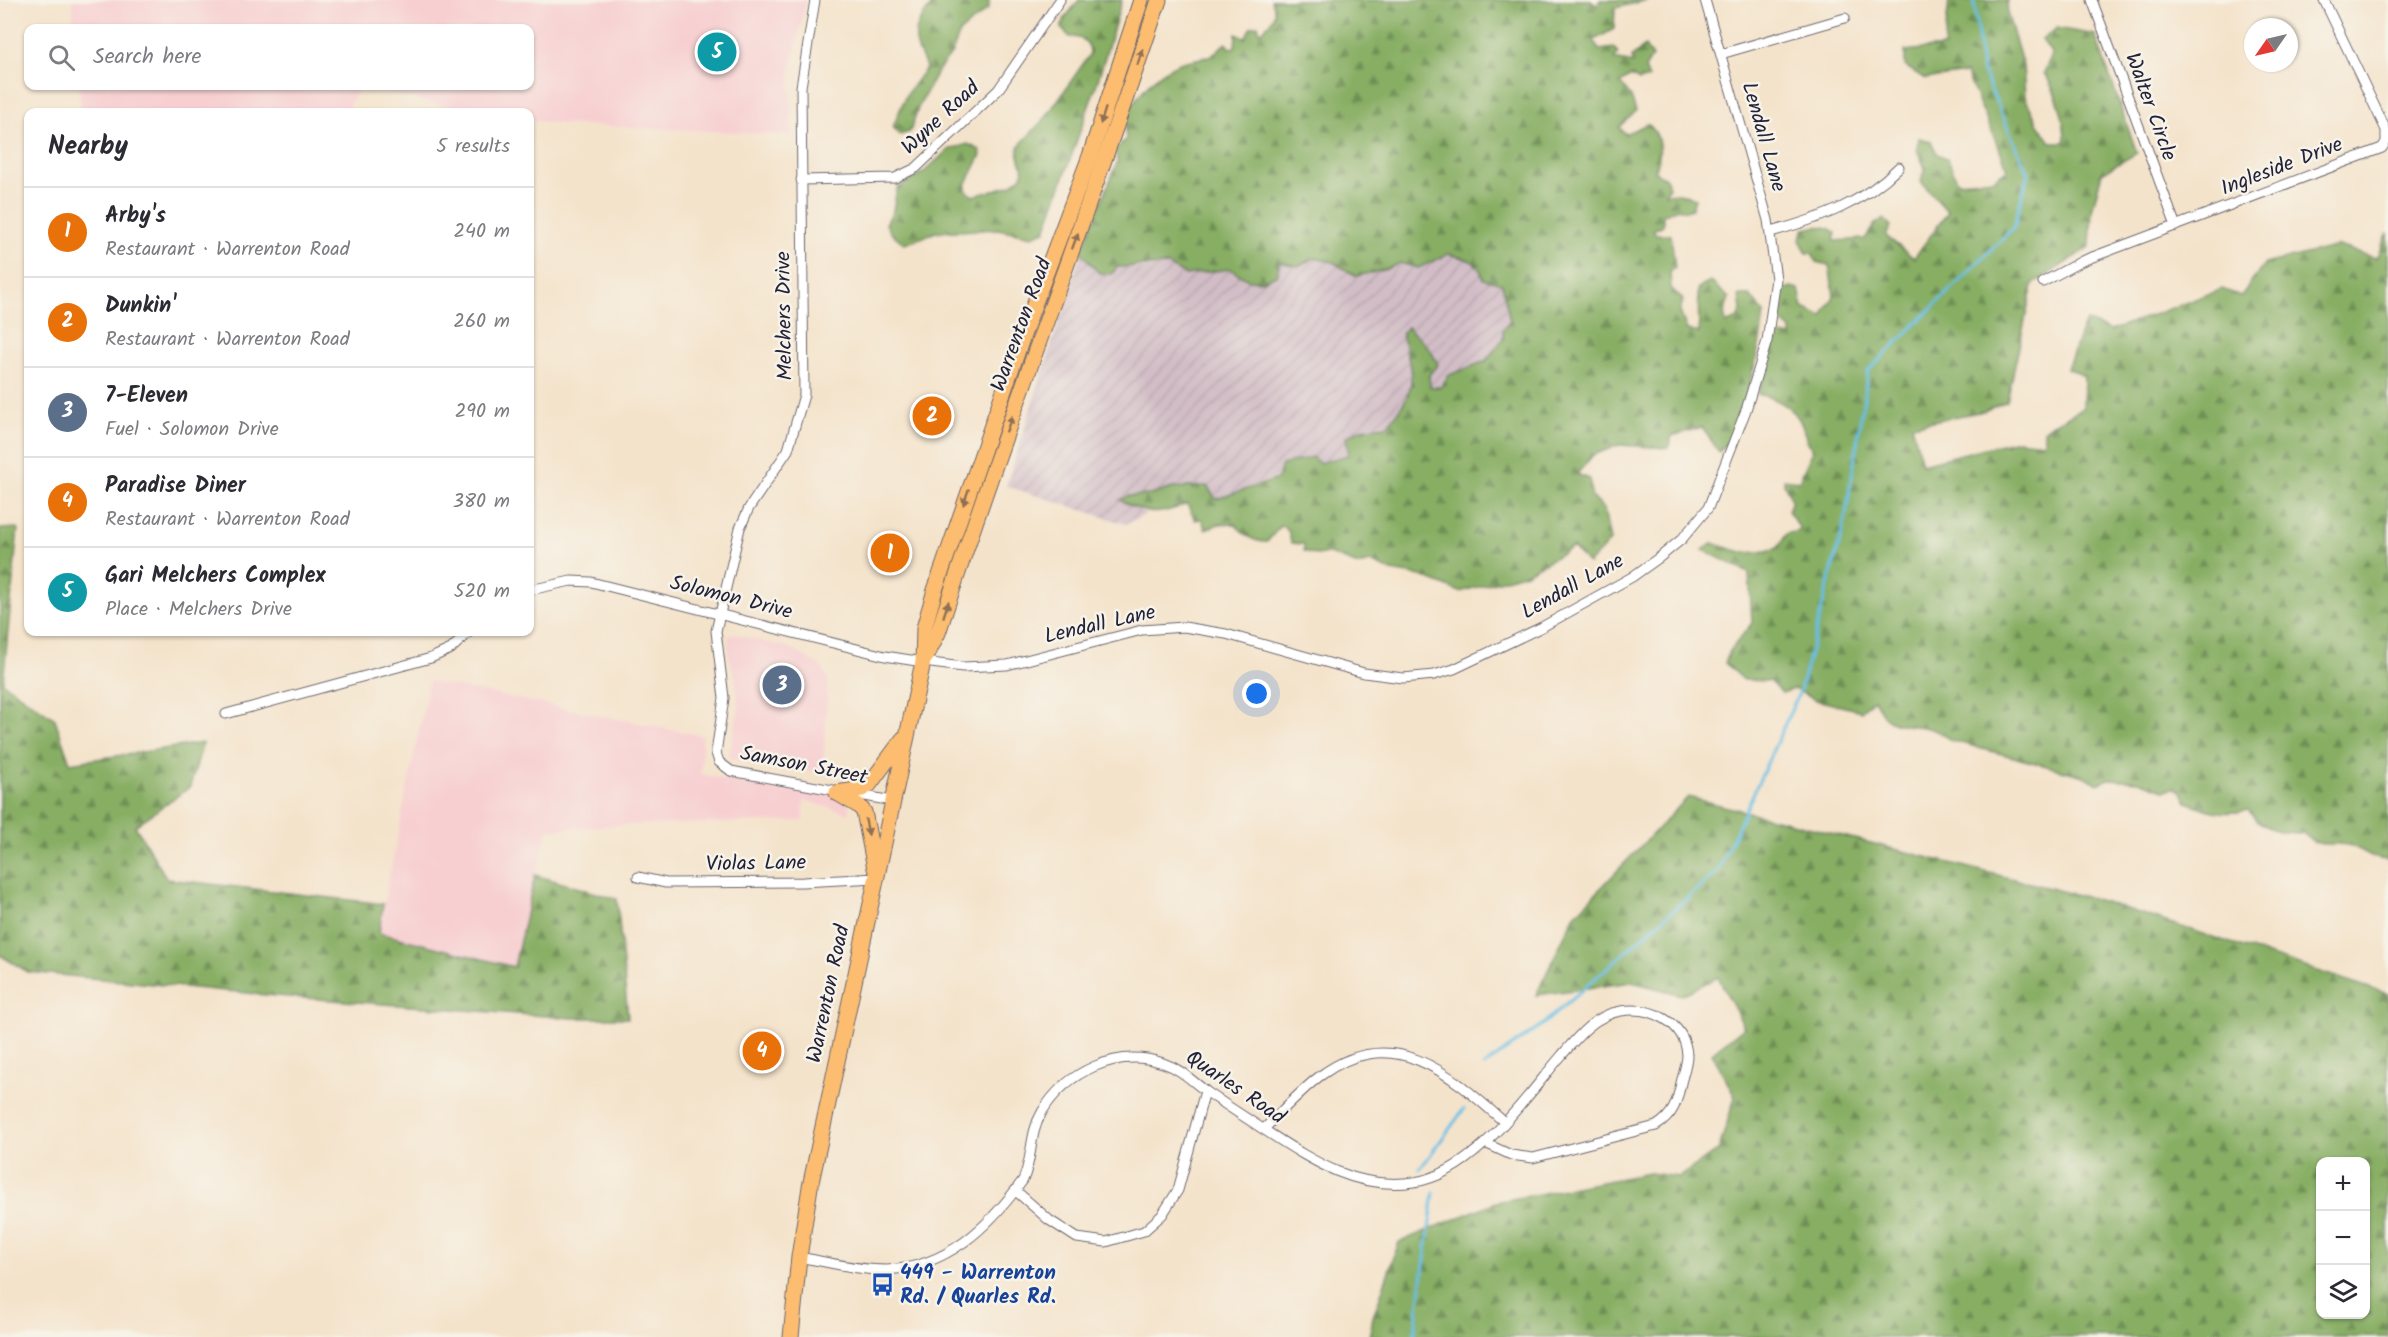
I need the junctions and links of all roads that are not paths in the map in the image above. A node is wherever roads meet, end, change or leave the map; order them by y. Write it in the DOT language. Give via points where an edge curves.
graph roads {
  1 [pos="815,0"];
  2 [pos="1060,0"];
  3 [pos="1141,0"];
  4 [pos="1159,0"];
  5 [pos="1705,0"];
  6 [pos="2092,0"];
  7 [pos="2324,0"];
  8 [pos="1845,18"];
  9 [pos="1721,54"];
  10 [pos="1899,166"];
  11 [pos="801,180"];
  12 [pos="2176,226"];
  13 [pos="1771,232"];
  14 [pos="2043,282"];
  15 [pos="534,589"];
  16 [pos="720,614"];
  17 [pos="465,636"];
  18 [pos="923,662"];
  19 [pos="226,714"];
  20 [pos="907,735"];
  21 [pos="837,792"];
  22 [pos="892,801"];
  23 [pos="876,876"];
  24 [pos="638,877"];
  25 [pos="1206,1091"];
  26 [pos="1504,1122"];
  27 [pos="1264,1129"];
  28 [pos="1485,1143"];
  29 [pos="1016,1191"];
  30 [pos="799,1257"];
  31 [pos="791,1337"];
  1 -- 11 [label="street, Melchers Drive" via="801,87"];
  2 -- 11 [label="street, Wyne Road" via="998,90 916,168 895,178"];
  3 -- 18 [label="main road, Warrenton Road, one-way" via="1090,156 938,580 924,628"];
  18 -- 4 [label="main road, Warrenton Road, one-way" via="938,633"];
  5 -- 9 [label="street, Lendall Lane"];
  6 -- 12 [label="street, Walter Circle"];
  7 -- 12 [label="street, Ingleside Drive" via="2386,130 2386,142 2378,151"];
  8 -- 9 [label="street"];
  9 -- 13 [label="street, Lendall Lane"];
  10 -- 13 [label="street" via="1868,194 1842,209"];
  11 -- 16 [label="street, Melchers Drive" via="804,395 788,450 740,528"];
  12 -- 14 [label="street, Ingleside Drive" via="2082,261"];
  13 -- 18 [label="street, Lendall Lane" via="1775,289 1767,341 1708,508 1682,539 1660,557 1542,627 1454,669 1419,677 1364,673 1226,634 1184,627 1142,630 1007,665 963,667"];
  15 -- 16 [label="street, Solomon Drive" via="572,581 591,582"];
  16 -- 18 [label="street, Solomon Drive"];
  16 -- 21 [label="street, Samson Street" via="716,648 724,698 716,746 719,762 731,771"];
  17 -- 19 [label="street" via="431,658"];
  18 -- 20 [label="main road, Warrenton Road"];
  20 -- 21 [label="main road" via="868,785"];
  20 -- 22 [label="main road, Warrenton Road"];
  21 -- 22 [label="street, Samson Street"];
  21 -- 23 [label="main road, one-way" via="864,812"];
  22 -- 23 [label="main road, Warrenton Road"];
  23 -- 24 [label="street, Violas Lane" via="803,882 666,883"];
  23 -- 30 [label="main road, Warrenton Road"];
  25 -- 27 [label="street, Quarles Road"];
  25 -- 29 [label="street, Quarles Road" via="1179,1070 1149,1059 1120,1058 1088,1069 1063,1086 1041,1113 1032,1138 1028,1169"];
  25 -- 29 [label="street" via="1178,1190 1162,1215 1144,1230 1106,1242 1077,1238"];
  26 -- 27 [label="street" via="1428,1062 1398,1053 1382,1053 1351,1059 1320,1076"];
  26 -- 28 [label="street, Quarles Road"];
  26 -- 28 [label="street, Quarles Road" via="1588,1027 1608,1014 1651,1012 1676,1027 1682,1037 1687,1057 1679,1093 1671,1114 1656,1126 1533,1158"];
  27 -- 28 [label="street, Quarles Road" via="1319,1165 1353,1178 1387,1184 1414,1182 1443,1173"];
  29 -- 30 [label="street, Quarles Road" via="970,1239 924,1264 885,1270"];
  30 -- 31 [label="main road, Warrenton Road"];
}
